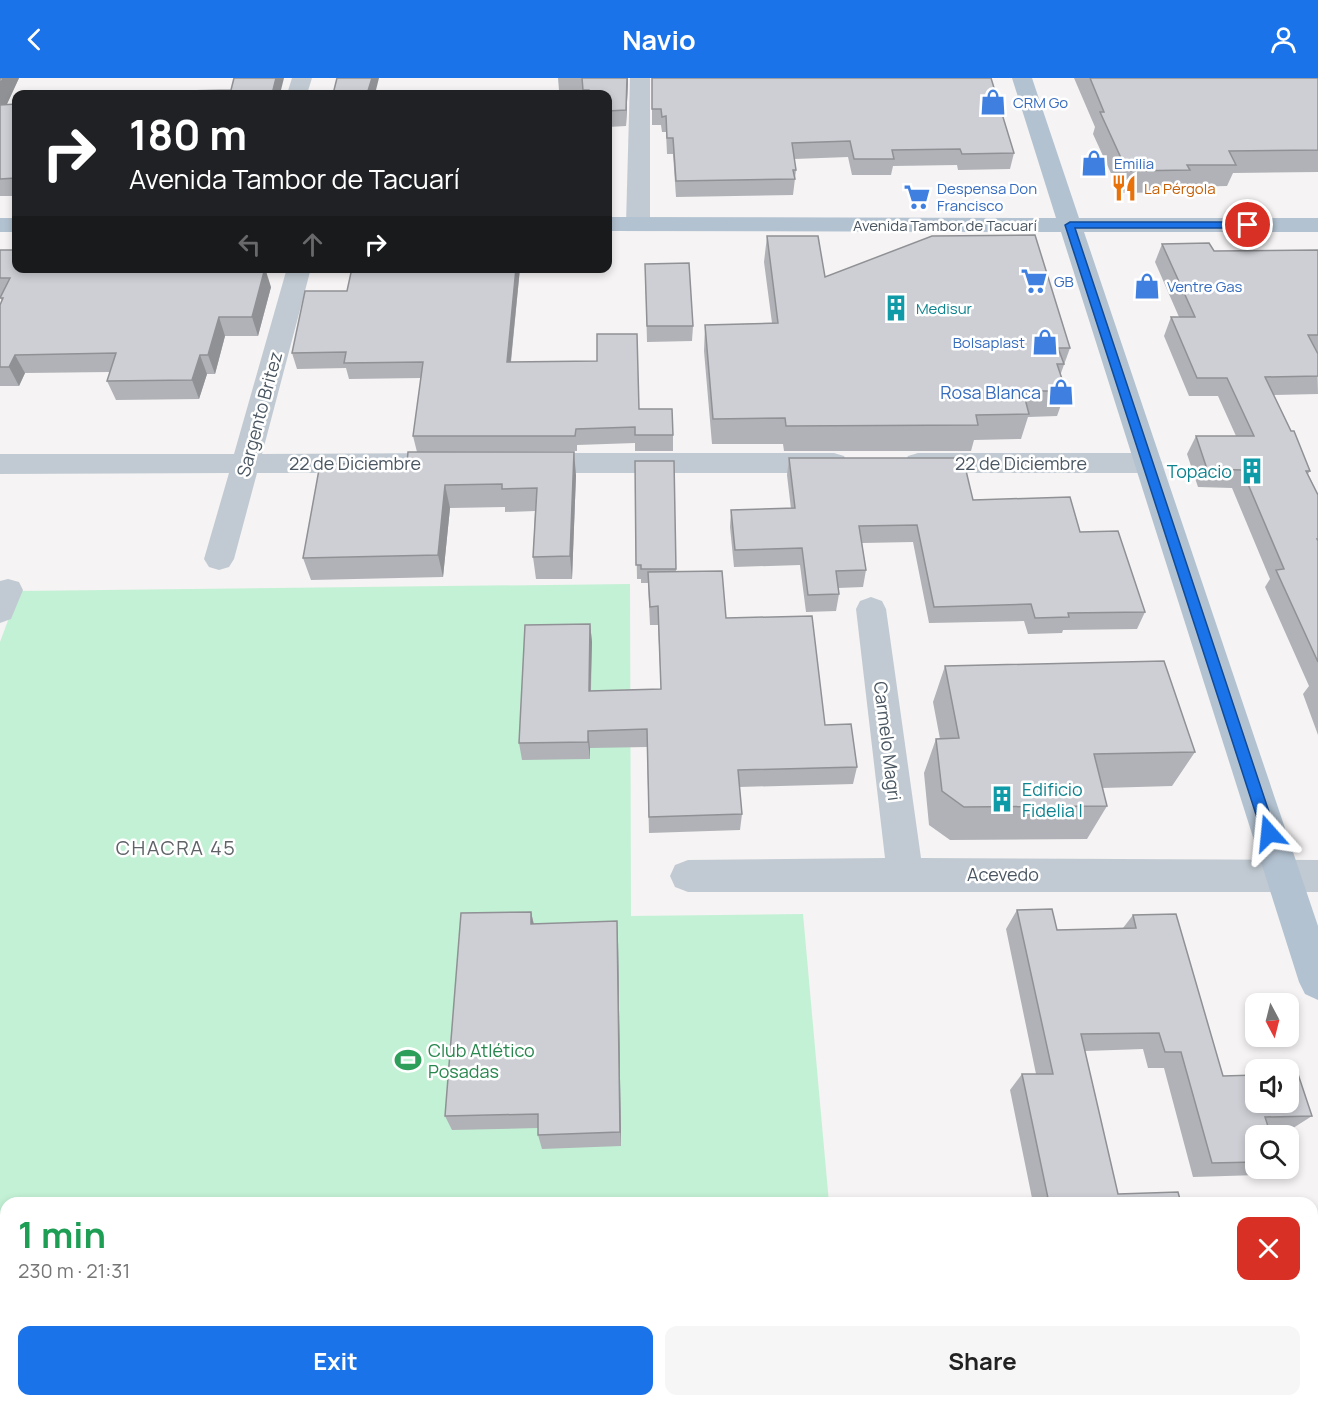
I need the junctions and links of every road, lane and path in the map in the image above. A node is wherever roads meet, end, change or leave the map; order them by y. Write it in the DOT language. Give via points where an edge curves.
graph roads {
  1 [pos="640,78"];
  2 [pos="1022,78"];
  3 [pos="612,224"];
  4 [pos="638,224"];
  5 [pos="1070,225"];
  6 [pos="1318,225"];
  7 [pos="298,273"];
  8 [pos="1148,462"];
  9 [pos="246,463"];
  10 [pos="0,464"];
  11 [pos="219,559"];
  12 [pos="871,609"];
  13 [pos="905,874"];
  14 [pos="688,876"];
  15 [pos="1301,876"];
  16 [pos="1318,982"];
  1 -- 4 [label="street"];
  2 -- 5 [label="main road"];
  3 -- 4 [label="main road, Avenida Tambor de Tacuarí"];
  4 -- 5 [label="main road, Avenida Tambor de Tacuarí"];
  5 -- 6 [label="main road, Avenida Tambor de Tacuarí"];
  5 -- 8 [label="main road"];
  7 -- 9 [label="street, Sargento Britez"];
  8 -- 9 [label="street, 22 de Diciembre"];
  8 -- 15 [label="main road"];
  9 -- 10 [label="street, 22 de Diciembre"];
  9 -- 11 [label="street, Sargento Britez"];
  12 -- 13 [label="street, Carmelo Magri"];
  13 -- 14 [label="street, Acevedo"];
  13 -- 15 [label="street, Acevedo"];
  15 -- 16 [label="main road"];
}
